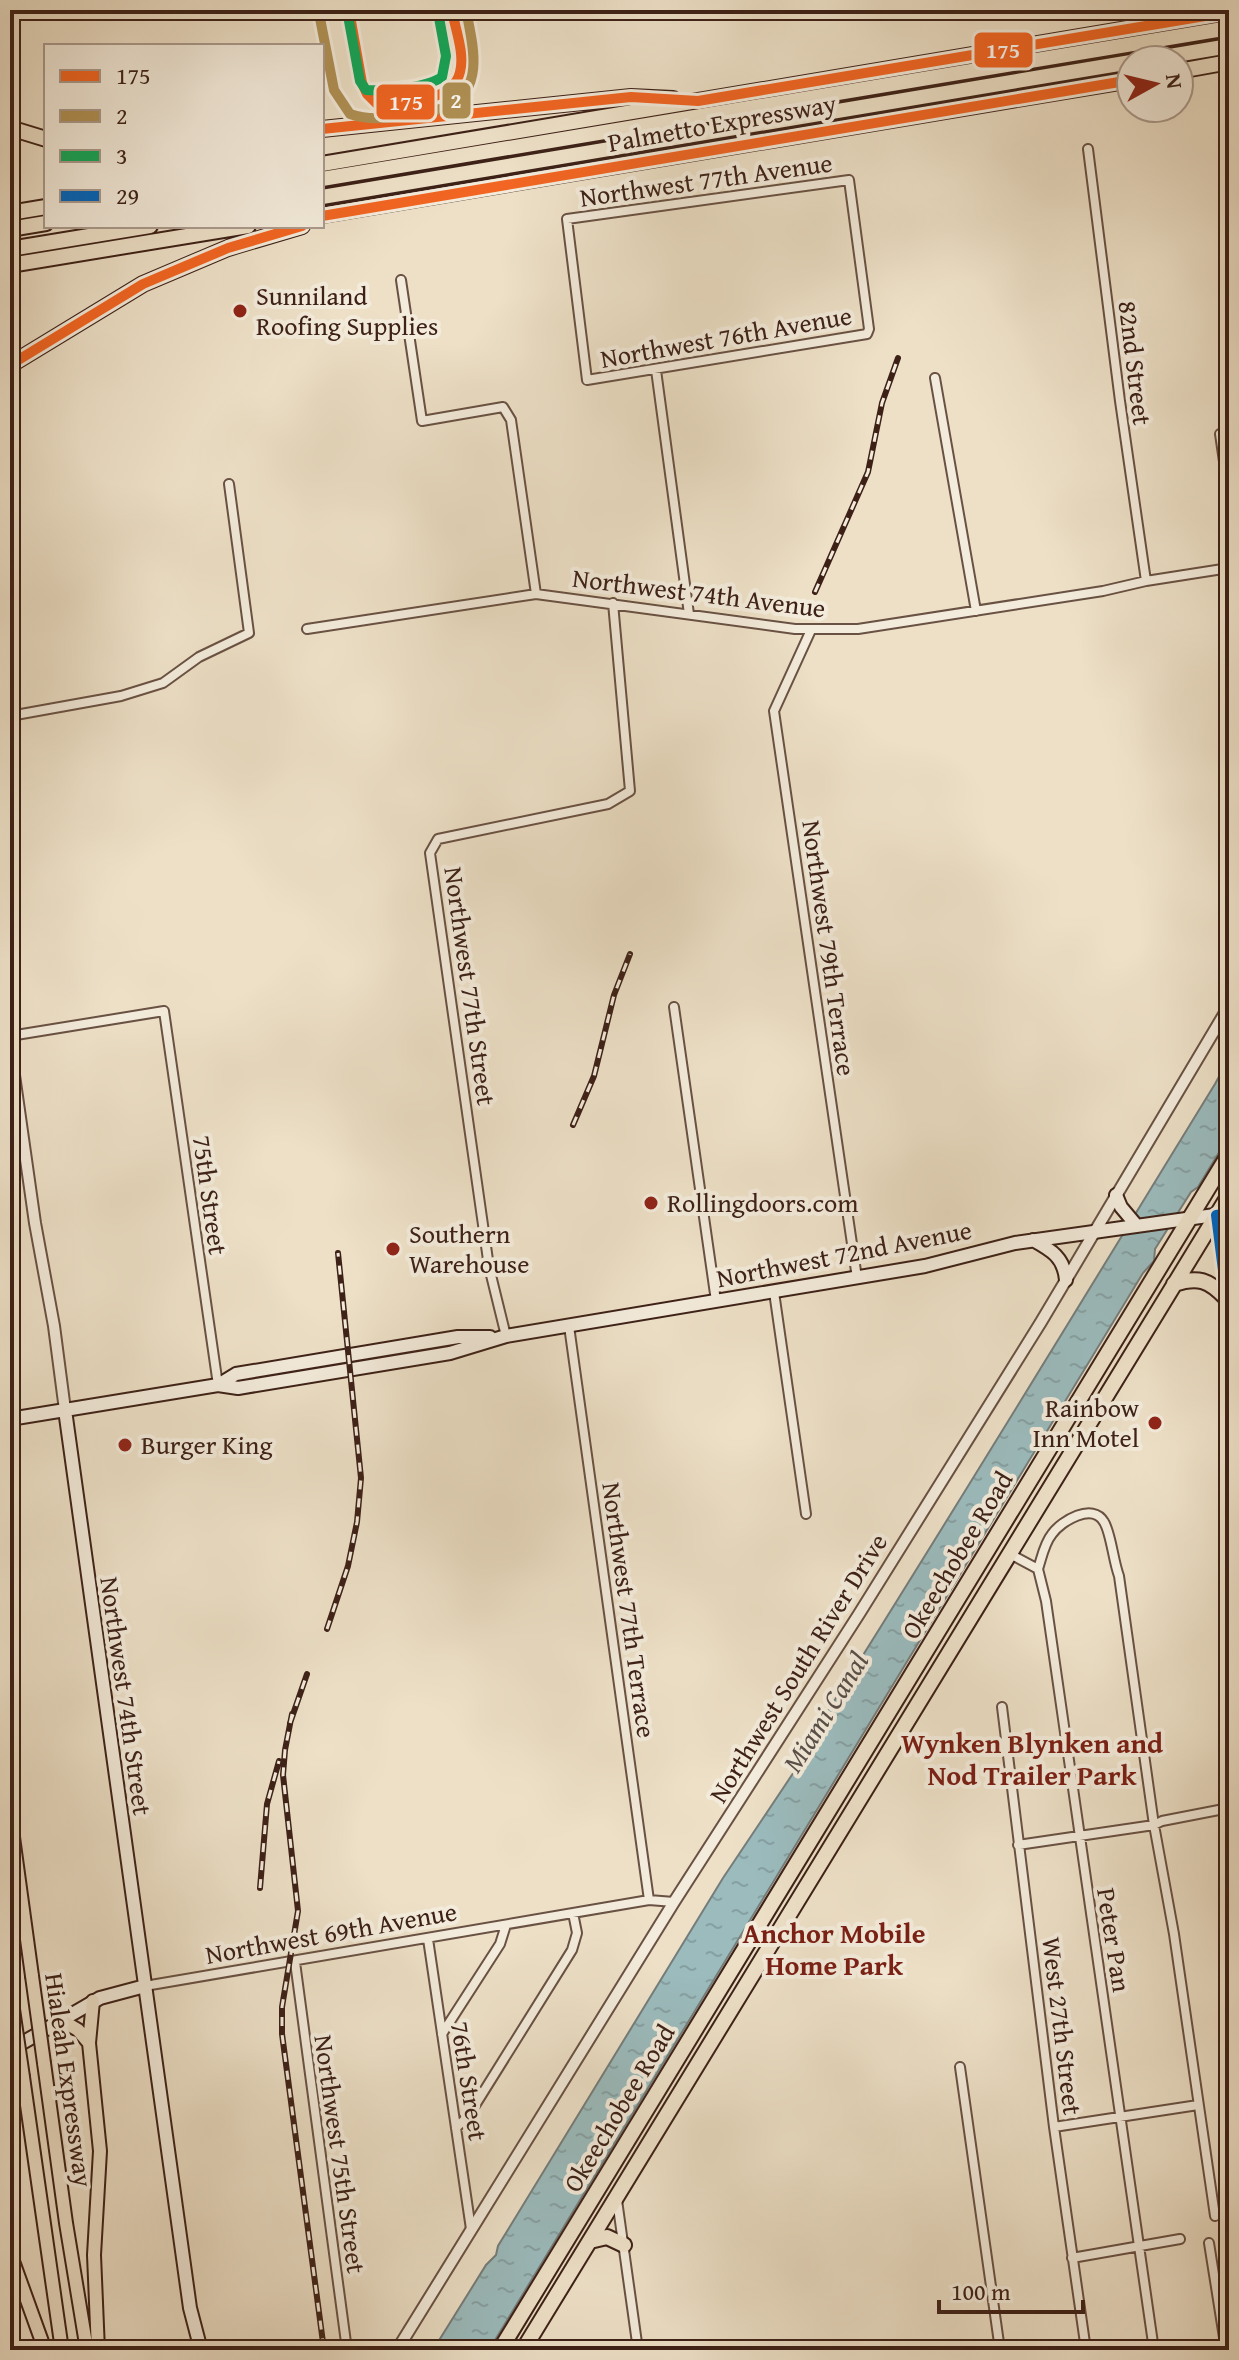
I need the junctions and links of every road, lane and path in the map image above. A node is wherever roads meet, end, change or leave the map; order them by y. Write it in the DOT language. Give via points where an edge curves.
graph roads {
  1 [pos="349,10"];
  2 [pos="452,10"];
  3 [pos="1229,12"];
  4 [pos="1229,28"];
  5 [pos="1229,46"];
  6 [pos="1195,52"];
  7 [pos="1229,62"];
  8 [pos="1115,65"];
  9 [pos="1195,68"];
  10 [pos="1115,83"];
  11 [pos="698,101"];
  12 [pos="10,128"];
  13 [pos="324,129"];
  14 [pos="44,138"];
  15 [pos="1088,149"];
  16 [pos="324,164"];
  17 [pos="356,166"];
  18 [pos="324,178"];
  19 [pos="324,197"];
  20 [pos="44,207"];
  21 [pos="10,213"];
  22 [pos="324,215"];
  23 [pos="44,223"];
  24 [pos="138,228"];
  25 [pos="236,228"];
  26 [pos="295,228"];
  27 [pos="10,229"];
  28 [pos="10,249"];
  29 [pos="10,265"];
  30 [pos="401,280"];
  31 [pos="869,329"];
  32 [pos="10,365"];
  33 [pos="656,370"];
  34 [pos="935,378"];
  35 [pos="587,380"];
  36 [pos="1220,434"];
  37 [pos="229,484"];
  38 [pos="1229,496"];
  39 [pos="1229,568"];
  40 [pos="1146,581"];
  41 [pos="536,594"];
  42 [pos="613,603"];
  43 [pos="976,611"];
  44 [pos="689,614"];
  45 [pos="307,629"];
  46 [pos="811,630"];
  47 [pos="10,713"];
  48 [pos="1229,1006"];
  49 [pos="674,1007"];
  50 [pos="10,1036"];
  51 [pos="10,1047"];
  52 [pos="1229,1154"];
  53 [pos="1116,1195"];
  54 [pos="1229,1195"];
  55 [pos="1222,1214"];
  56 [pos="1183,1219"];
  57 [pos="1137,1226"];
  58 [pos="1094,1233"];
  59 [pos="1033,1240"];
  60 [pos="857,1278"];
  61 [pos="1066,1280"];
  62 [pos="1174,1284"];
  63 [pos="774,1292"];
  64 [pos="1226,1298"];
  65 [pos="716,1301"];
  66 [pos="1229,1318"];
  67 [pos="569,1326"];
  68 [pos="506,1336"];
  69 [pos="218,1385"];
  70 [pos="65,1410"];
  71 [pos="10,1419"];
  72 [pos="806,1514"];
  73 [pos="1010,1554"];
  74 [pos="1038,1569"];
  75 [pos="1002,1707"];
  76 [pos="1229,1808"];
  77 [pos="10,1815"];
  78 [pos="1154,1825"];
  79 [pos="1078,1835"];
  80 [pos="1018,1845"];
  81 [pos="649,1900"];
  82 [pos="674,1902"];
  83 [pos="573,1913"];
  84 [pos="506,1925"];
  85 [pos="428,1939"];
  86 [pos="295,1962"];
  87 [pos="145,1986"];
  88 [pos="10,1988"];
  89 [pos="93,2001"];
  90 [pos="61,2020"];
  91 [pos="442,2034"];
  92 [pos="89,2043"];
  93 [pos="10,2050"];
  94 [pos="960,2067"];
  95 [pos="1198,2105"];
  96 [pos="1121,2116"];
  97 [pos="1054,2127"];
  98 [pos="456,2128"];
  99 [pos="623,2148"];
  100 [pos="617,2197"];
  101 [pos="1215,2216"];
  102 [pos="471,2229"];
  103 [pos="1180,2239"];
  104 [pos="590,2241"];
  105 [pos="1209,2243"];
  106 [pos="624,2245"];
  107 [pos="1138,2246"];
  108 [pos="10,2253"];
  109 [pos="1072,2258"];
  110 [pos="45,2350"];
  111 [pos="62,2350"];
  112 [pos="87,2350"];
  113 [pos="98,2350"];
  114 [pos="201,2350"];
  115 [pos="347,2350"];
  116 [pos="397,2350"];
  117 [pos="500,2350"];
  118 [pos="523,2350"];
  119 [pos="638,2350"];
  120 [pos="1000,2350"];
  121 [pos="1086,2350"];
  122 [pos="1154,2350"];
  123 [pos="1226,2350"];
  1 -- 2 [label="street" via="362,83 377,104 435,96 452,87 460,65"];
  3 -- 11 [label="highway, Palmetto Expressway"];
  4 -- 17 [label="highway"];
  5 -- 6 [label="highway"];
  7 -- 9 [label="highway"];
  8 -- 19 [label="highway"];
  10 -- 22 [label="highway, Palmetto Expressway"];
  11 -- 13 [label="highway" via="631,97"];
  11 -- 17 [label="highway, Palmetto Expressway"];
  12 -- 14 [label="highway"];
  15 -- 40 [label="street, 82nd Street"];
  16 -- 17 [label="highway, Palmetto Expressway"];
  17 -- 18 [label="highway"];
  20 -- 21 [label="highway"];
  23 -- 27 [label="highway"];
  24 -- 28 [label="highway"];
  25 -- 29 [label="highway"];
  26 -- 32 [label="highway" via="228,248 143,284"];
  30 -- 41 [label="street" via="422,421 503,407 511,420"];
  31 -- 33 [label="street, Northwest 76th Avenue" via="867,334"];
  31 -- 35 [label="street, Northwest 77th Avenue" via="849,180 567,219"];
  33 -- 35 [label="street, Northwest 76th Avenue"];
  33 -- 44 [label="street"];
  34 -- 43 [label="street"];
  36 -- 38 [label="street"];
  37 -- 47 [label="street" via="249,633 199,657 163,683"];
  39 -- 40 [label="street, Northwest 74th Avenue"];
  40 -- 43 [label="street, Northwest 74th Avenue"];
  41 -- 42 [label="street, Northwest 74th Avenue"];
  41 -- 45 [label="street, Northwest 74th Avenue"];
  42 -- 44 [label="street, Northwest 74th Avenue"];
  42 -- 68 [label="street, Northwest 77th Street" via="630,791 608,804 438,839 430,853 489,1267"];
  43 -- 46 [label="street, Northwest 74th Avenue" via="858,629"];
  44 -- 46 [label="street, Northwest 74th Avenue"];
  46 -- 60 [label="street, Northwest 79th Terrace" via="774,711"];
  48 -- 53 [label="street, Northwest South River Drive"];
  49 -- 65 [label="street"];
  50 -- 69 [label="street, 75th Street" via="164,1011"];
  51 -- 70 [label="street, Northwest 74th Street"];
  52 -- 56 [label="highway, Okeechobee Road"];
  53 -- 57 [label="main road"];
  53 -- 58 [label="street, Northwest South River Drive"];
  54 -- 55 [label="highway, Okeechobee Road"];
  55 -- 56 [label="main road, Northwest 72nd Avenue"];
  55 -- 62 [label="highway, Okeechobee Road"];
  55 -- 64 [label="street"];
  56 -- 57 [label="main road, Northwest 72nd Avenue"];
  56 -- 99 [label="highway, Okeechobee Road"];
  57 -- 58 [label="main road, Northwest 72nd Avenue"];
  58 -- 59 [label="main road, Northwest 72nd Avenue"];
  58 -- 61 [label="street, Northwest South River Drive"];
  59 -- 60 [label="main road, Northwest 72nd Avenue"];
  59 -- 61 [label="main road" via="1058,1255"];
  60 -- 63 [label="main road, Northwest 72nd Avenue"];
  61 -- 82 [label="street, Northwest South River Drive"];
  62 -- 64 [label="highway" via="1204,1280"];
  62 -- 73 [label="highway, Okeechobee Road"];
  63 -- 65 [label="main road, Northwest 72nd Avenue"];
  63 -- 72 [label="street"];
  64 -- 66 [label="street"];
  65 -- 67 [label="main road, Northwest 72nd Avenue"];
  67 -- 68 [label="main road, Northwest 72nd Avenue"];
  67 -- 81 [label="street, Northwest 77th Terrace"];
  68 -- 69 [label="main road, Northwest 72nd Avenue" via="458,1337 318,1360 236,1374"];
  69 -- 70 [label="main road, Northwest 72nd Avenue"];
  70 -- 71 [label="main road, Northwest 72nd Avenue"];
  70 -- 87 [label="main road, Northwest 74th Street"];
  73 -- 74 [label="street"];
  73 -- 100 [label="highway, Okeechobee Road"];
  74 -- 78 [label="street" via="1051,1534 1074,1517 1097,1514 1104,1521 1119,1576"];
  74 -- 79 [label="street, Peter Pan"];
  75 -- 80 [label="street, West 27th Street"];
  76 -- 78 [label="street"];
  77 -- 112 [label="main road, Hialeah Expressway, bridge"];
  78 -- 79 [label="street"];
  78 -- 95 [label="street"];
  79 -- 80 [label="street"];
  79 -- 96 [label="street, Peter Pan"];
  80 -- 97 [label="street, West 27th Street"];
  81 -- 82 [label="street, Northwest 69th Avenue"];
  81 -- 83 [label="street, Northwest 69th Avenue"];
  82 -- 102 [label="street, Northwest South River Drive"];
  83 -- 84 [label="street, Northwest 69th Avenue"];
  83 -- 98 [label="street" via="577,1933 572,1950"];
  84 -- 85 [label="street, Northwest 69th Avenue"];
  84 -- 91 [label="street" via="500,1944"];
  85 -- 86 [label="street, Northwest 69th Avenue"];
  85 -- 91 [label="street, 76th Street"];
  86 -- 87 [label="street, Northwest 69th Avenue"];
  86 -- 115 [label="street, Northwest 75th Street"];
  87 -- 89 [label="main road, Northwest 69th Avenue"];
  87 -- 114 [label="main road, Northwest 74th Street" via="190,2308"];
  88 -- 111 [label="main road, Hialeah Expressway, bridge"];
  89 -- 90 [label="main road, Northwest 69th Avenue"];
  89 -- 92 [label="main road"];
  90 -- 92 [label="main road"];
  90 -- 93 [label="main road, Northwest 69th Avenue"];
  91 -- 98 [label="street, 76th Street"];
  92 -- 113 [label="main road" via="100,2129 94,2255"];
  94 -- 120 [label="street"];
  95 -- 96 [label="street"];
  95 -- 101 [label="street"];
  96 -- 97 [label="street"];
  96 -- 107 [label="street, Peter Pan"];
  97 -- 109 [label="street, West 27th Street"];
  98 -- 102 [label="street, 76th Street"];
  99 -- 100 [label="highway"];
  99 -- 117 [label="highway, Okeechobee Road"];
  100 -- 104 [label="highway, Okeechobee Road"];
  100 -- 106 [label="street"];
  102 -- 116 [label="street, Northwest South River Drive"];
  103 -- 107 [label="street"];
  104 -- 106 [label="highway" via="607,2237"];
  104 -- 118 [label="highway, Okeechobee Road"];
  105 -- 123 [label="street"];
  106 -- 119 [label="street"];
  107 -- 109 [label="street"];
  107 -- 122 [label="street, Peter Pan"];
  108 -- 110 [label="main road"];
  109 -- 121 [label="street, West 27th Street"];
}
